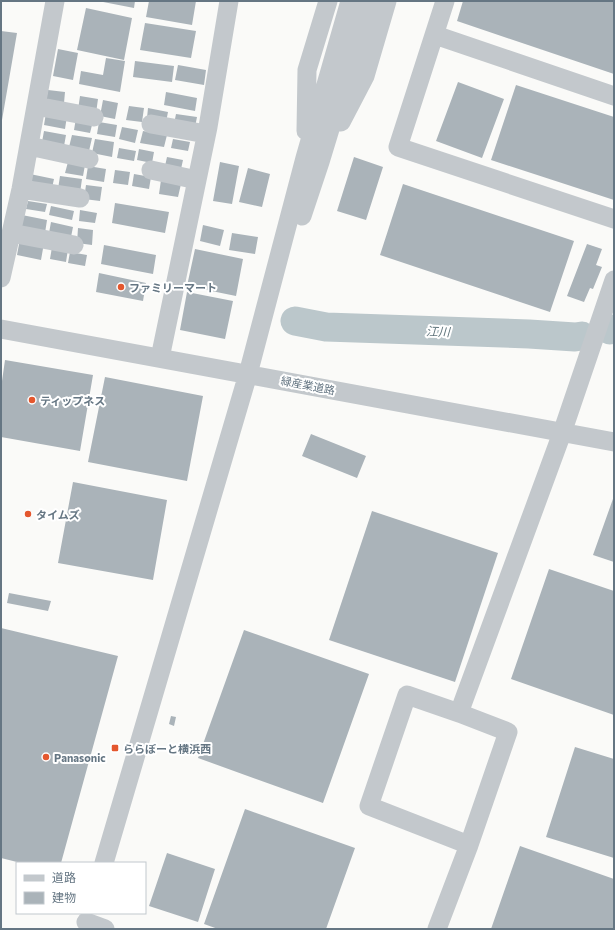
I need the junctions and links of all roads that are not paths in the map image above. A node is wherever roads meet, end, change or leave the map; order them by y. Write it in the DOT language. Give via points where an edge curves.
graph roads {
  1 [pos="55,1"];
  2 [pos="230,1"];
  3 [pos="328,1"];
  4 [pos="350,1"];
  5 [pos="369,1"];
  6 [pos="387,1"];
  7 [pos="445,1"];
  8 [pos="435,35"];
  9 [pos="614,96"];
  10 [pos="36,106"];
  11 [pos="94,117"];
  12 [pos="151,124"];
  13 [pos="206,134"];
  14 [pos="28,146"];
  15 [pos="89,159"];
  16 [pos="313,160"];
  17 [pos="151,170"];
  18 [pos="197,180"];
  19 [pos="21,189"];
  20 [pos="80,198"];
  21 [pos="614,219"];
  22 [pos="11,233"];
  23 [pos="74,245"];
  24 [pos="1,278"];
  25 [pos="614,280"];
  26 [pos="1,329"];
  27 [pos="160,358"];
  28 [pos="248,374"];
  29 [pos="562,433"];
  30 [pos="614,442"];
  31 [pos="459,713"];
  32 [pos="469,845"];
  33 [pos="104,862"];
  34 [pos="86,921"];
  35 [pos="105,929"];
  36 [pos="437,929"];
  1 -- 10 [label="street"];
  2 -- 13 [label="street"];
  3 -- 16 [label="street" via="307,70"];
  4 -- 16 [label="street"];
  5 -- 16 [label="street"];
  6 -- 16 [label="street" via="365,76"];
  7 -- 8 [label="street"];
  8 -- 9 [label="street"];
  8 -- 21 [label="street" via="398,147"];
  10 -- 11 [label="street"];
  10 -- 14 [label="street"];
  12 -- 13 [label="street"];
  13 -- 18 [label="street"];
  14 -- 15 [label="street"];
  14 -- 19 [label="street"];
  16 -- 28 [label="street"];
  17 -- 18 [label="street"];
  18 -- 27 [label="street"];
  19 -- 20 [label="street"];
  19 -- 22 [label="street"];
  22 -- 23 [label="street"];
  22 -- 24 [label="street"];
  25 -- 29 [label="street"];
  26 -- 27 [label="street, 緑産業道路"];
  27 -- 28 [label="street, 緑産業道路"];
  28 -- 29 [label="street, 緑産業道路"];
  28 -- 33 [label="street"];
  29 -- 30 [label="street, 緑産業道路"];
  29 -- 31 [label="street"];
  31 -- 32 [label="street" via="508,732"];
  31 -- 32 [label="street" via="407,695 369,806"];
  32 -- 36 [label="street"];
  34 -- 35 [label="street"];
}
